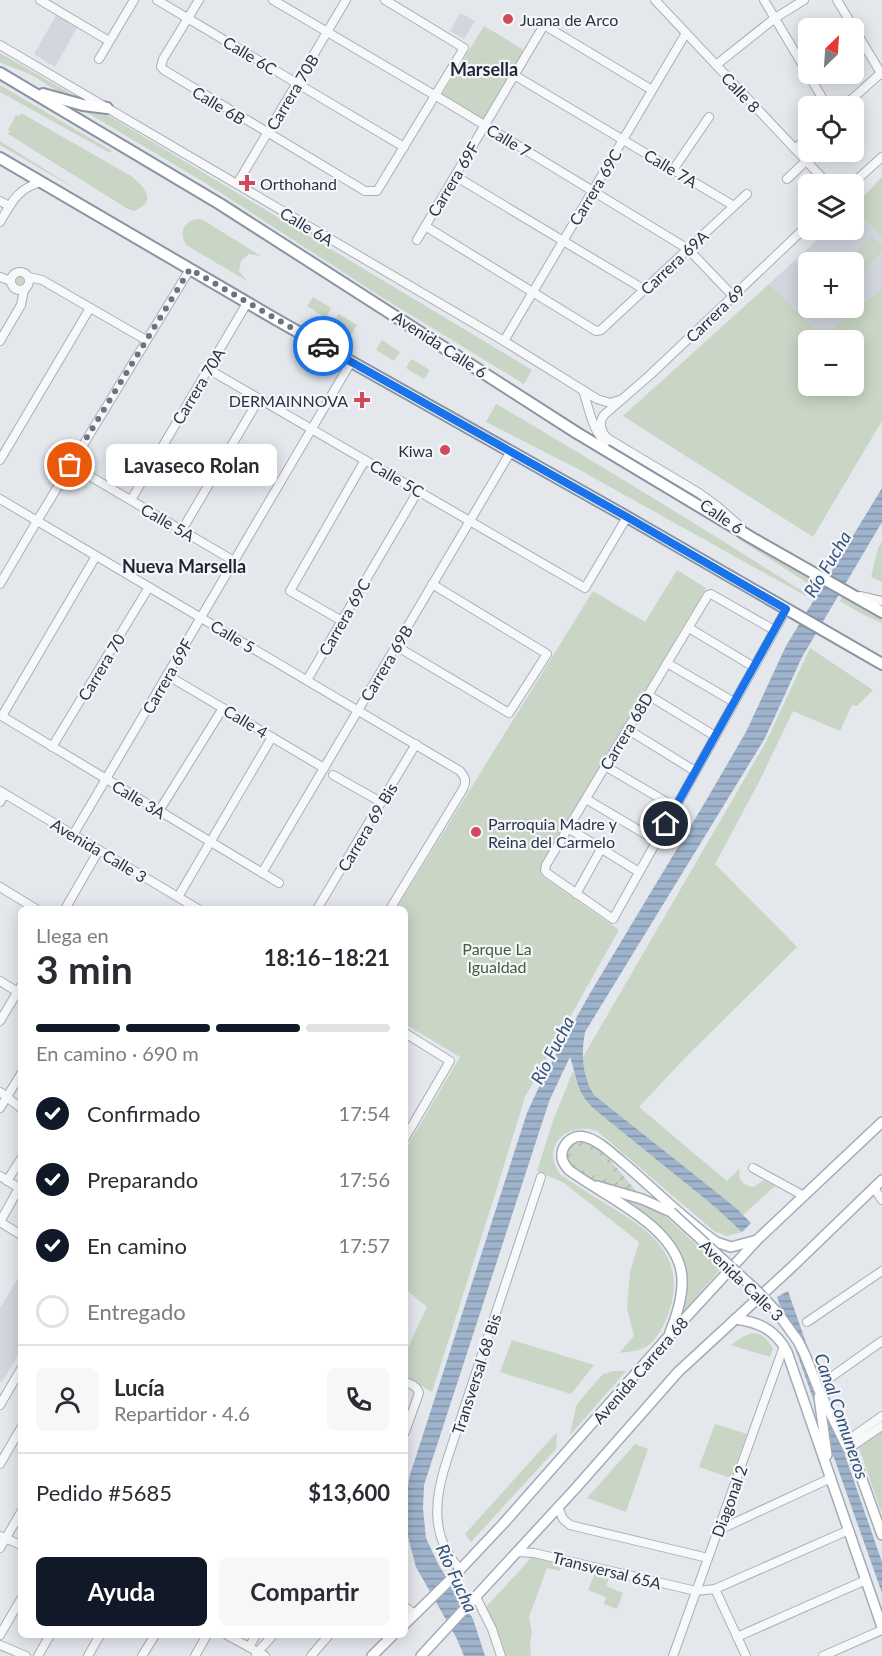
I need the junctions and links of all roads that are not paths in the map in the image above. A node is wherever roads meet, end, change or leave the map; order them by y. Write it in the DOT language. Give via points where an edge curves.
graph roads {
  1 [pos="40,0"];
  2 [pos="134,0"];
  3 [pos="157,0"];
  4 [pos="199,0"];
  5 [pos="273,0"];
  6 [pos="346,0"];
  7 [pos="385,0"];
  8 [pos="655,0"];
  9 [pos="764,0"];
  10 [pos="804,0"];
  11 [pos="837,0"];
  12 [pos="188,18"];
  13 [pos="775,18"];
  14 [pos="327,32"];
  15 [pos="686,33"];
  16 [pos="109,40"];
  17 [pos="0,45"];
  18 [pos="99,58"];
  19 [pos="716,65"];
  20 [pos="0,73"];
  21 [pos="882,74"];
  22 [pos="514,75"];
  23 [pos="297,83"];
  24 [pos="29,90"];
  25 [pos="652,90"];
  26 [pos="435,95"];
  27 [pos="821,96"];
  28 [pos="856,96"];
  29 [pos="107,108"];
  30 [pos="709,117"];
  31 [pos="485,125"];
  32 [pos="267,134"];
  33 [pos="623,140"];
  34 [pos="798,146"];
  35 [pos="404,147"];
  36 [pos="795,149"];
  37 [pos="798,152"];
  38 [pos="882,157"];
  39 [pos="0,158"];
  40 [pos="805,162"];
  41 [pos="807,162"];
  42 [pos="673,170"];
  43 [pos="818,174"];
  44 [pos="863,174"];
  45 [pos="455,176"];
  46 [pos="787,178"];
  47 [pos="41,182"];
  48 [pos="237,184"];
  49 [pos="593,190"];
  50 [pos="747,194"];
  51 [pos="0,201"];
  52 [pos="9,206"];
  53 [pos="734,206"];
  54 [pos="0,222"];
  55 [pos="425,226"];
  56 [pos="798,234"];
  57 [pos="417,240"];
  58 [pos="563,241"];
  59 [pos="688,249"];
  60 [pos="190,269"];
  61 [pos="0,277"];
  62 [pos="29,277"];
  63 [pos="11,281"];
  64 [pos="24,290"];
  65 [pos="645,290"];
  66 [pos="533,292"];
  67 [pos="732,296"];
  68 [pos="247,303"];
  69 [pos="90,308"];
  70 [pos="146,340"];
  71 [pos="0,341"];
  72 [pos="504,341"];
  73 [pos="351,362"];
  74 [pos="208,369"];
  75 [pos="583,390"];
  76 [pos="259,399"];
  77 [pos="620,400"];
  78 [pos="600,423"];
  79 [pos="312,429"];
  80 [pos="578,433"];
  81 [pos="603,440"];
  82 [pos="510,453"];
  83 [pos="0,460"];
  84 [pos="365,460"];
  85 [pos="70,465"];
  86 [pos="418,491"];
  87 [pos="0,499"];
  88 [pos="131,500"];
  89 [pos="627,517"];
  90 [pos="37,521"];
  91 [pos="470,521"];
  92 [pos="182,530"];
  93 [pos="752,537"];
  94 [pos="96,556"];
  95 [pos="234,561"];
  96 [pos="1,579"];
  97 [pos="432,584"];
  98 [pos="149,587"];
  99 [pos="848,593"];
  100 [pos="882,601"];
  101 [pos="791,612"];
  102 [pos="882,612"];
  103 [pos="201,617"];
  104 [pos="342,621"];
  105 [pos="688,628"];
  106 [pos="774,630"];
  107 [pos="396,646"];
  108 [pos="667,663"];
  109 [pos="882,664"];
  110 [pos="754,667"];
  111 [pos="167,675"];
  112 [pos="307,680"];
  113 [pos="648,695"];
  114 [pos="734,702"];
  115 [pos="223,708"];
  116 [pos="358,710"];
  117 [pos="1,716"];
  118 [pos="627,729"];
  119 [pos="715,736"];
  120 [pos="272,737"];
  121 [pos="416,744"];
  122 [pos="52,747"];
  123 [pos="605,766"];
  124 [pos="324,768"];
  125 [pos="695,771"];
  126 [pos="333,775"];
  127 [pos="106,779"];
  128 [pos="2,792"];
  129 [pos="586,798"];
  130 [pos="0,802"];
  131 [pos="381,802"];
  132 [pos="675,807"];
  133 [pos="159,811"];
  134 [pos="568,828"];
  135 [pos="73,835"];
  136 [pos="657,841"];
  137 [pos="210,842"];
  138 [pos="601,849"];
  139 [pos="99,850"];
  140 [pos="639,872"];
  141 [pos="262,873"];
  142 [pos="279,883"];
  143 [pos="0,887"];
  144 [pos="576,894"];
  145 [pos="178,897"];
  146 [pos="31,906"];
  147 [pos="67,906"];
  148 [pos="190,906"];
  149 [pos="321,906"];
  150 [pos="392,906"];
  151 [pos="0,981"];
  152 [pos="18,990"];
  153 [pos="18,994"];
  154 [pos="0,1021"];
  155 [pos="408,1039"];
  156 [pos="18,1078"];
  157 [pos="3,1095"];
  158 [pos="18,1106"];
  159 [pos="0,1108"];
  160 [pos="882,1122"];
  161 [pos="408,1133"];
  162 [pos="605,1149"];
  163 [pos="18,1162"];
  164 [pos="753,1168"];
  165 [pos="541,1177"];
  166 [pos="4,1178"];
  167 [pos="581,1179"];
  168 [pos="882,1180"];
  169 [pos="784,1185"];
  170 [pos="18,1187"];
  171 [pos="874,1188"];
  172 [pos="18,1190"];
  173 [pos="804,1196"];
  174 [pos="882,1200"];
  175 [pos="795,1204"];
  176 [pos="670,1212"];
  177 [pos="0,1222"];
  178 [pos="18,1233"];
  179 [pos="758,1239"];
  180 [pos="882,1271"];
  181 [pos="735,1319"];
  182 [pos="807,1322"];
  183 [pos="668,1337"];
  184 [pos="882,1341"];
  185 [pos="784,1346"];
  186 [pos="18,1374"];
  187 [pos="827,1380"];
  188 [pos="408,1384"];
  189 [pos="818,1388"];
  190 [pos="0,1405"];
  191 [pos="882,1416"];
  192 [pos="408,1424"];
  193 [pos="882,1426"];
  194 [pos="18,1437"];
  195 [pos="850,1444"];
  196 [pos="0,1464"];
  197 [pos="859,1470"];
  198 [pos="831,1478"];
  199 [pos="558,1507"];
  200 [pos="18,1516"];
  201 [pos="719,1530"];
  202 [pos="849,1530"];
  203 [pos="882,1535"];
  204 [pos="3,1538"];
  205 [pos="18,1544"];
  206 [pos="0,1548"];
  207 [pos="517,1552"];
  208 [pos="708,1558"];
  209 [pos="458,1572"];
  210 [pos="866,1580"];
  211 [pos="715,1589"];
  212 [pos="696,1591"];
  213 [pos="476,1596"];
  214 [pos="18,1604"];
  215 [pos="408,1609"];
  216 [pos="415,1614"];
  217 [pos="408,1621"];
  218 [pos="882,1628"];
  219 [pos="0,1635"];
  220 [pos="737,1637"];
  221 [pos="48,1638"];
  222 [pos="98,1638"];
  223 [pos="153,1638"];
  224 [pos="205,1638"];
  225 [pos="232,1638"];
  226 [pos="254,1638"];
  227 [pos="271,1638"];
  228 [pos="326,1638"];
  229 [pos="390,1638"];
  230 [pos="0,1645"];
  231 [pos="249,1647"];
  232 [pos="259,1655"];
  233 [pos="26,1656"];
  234 [pos="38,1656"];
  235 [pos="88,1656"];
  236 [pos="142,1656"];
  237 [pos="195,1656"];
  238 [pos="310,1656"];
  239 [pos="372,1656"];
  240 [pos="422,1656"];
  241 [pos="501,1656"];
  242 [pos="673,1656"];
  243 [pos="746,1656"];
  244 [pos="823,1656"];
  1 -- 16 [label="street"];
  2 -- 16 [label="street"];
  3 -- 12 [label="street, Calle 6C"];
  4 -- 12 [label="street"];
  5 -- 14 [label="street, Calle 7"];
  6 -- 14 [label="street, Carrera 70B"];
  7 -- 26 [label="street" via="464,48"];
  8 -- 15 [label="street, Calle 8"];
  9 -- 13 [label="street"];
  10 -- 13 [label="street"];
  11 -- 21 [label="street"];
  12 -- 23 [label="street, Calle 6C"];
  12 -- 32 [label="street, Calle 6B" via="161,63 164,70"];
  13 -- 19 [label="street"];
  13 -- 27 [label="street"];
  14 -- 23 [label="street, Carrera 70B"];
  14 -- 26 [label="street, Calle 7"];
  15 -- 19 [label="street, Calle 8"];
  15 -- 25 [label="street, Carrera 69C"];
  16 -- 18 [label="street"];
  17 -- 29 [label="street, Calle 6A"];
  19 -- 36 [label="street, Calle 8"];
  20 -- 24 [label="highway, Avenida Calle 6"];
  21 -- 28 [label="street"];
  22 -- 25 [label="street, Carrera 69F" via="544,25"];
  22 -- 31 [label="street, Carrera 69F"];
  22 -- 33 [label="street, Calle 7A"];
  23 -- 32 [label="street, Carrera 70B"];
  23 -- 35 [label="street, Calle 6C"];
  24 -- 29 [label="highway"];
  24 -- 80 [label="highway, Avenida Calle 6" via="220,204"];
  25 -- 33 [label="street, Carrera 69C"];
  26 -- 31 [label="street, Calle 7"];
  26 -- 35 [label="street"];
  29 -- 48 [label="street, Calle 6A"];
  30 -- 42 [label="street"];
  31 -- 45 [label="street, Carrera 69F"];
  31 -- 49 [label="street, Calle 7"];
  32 -- 35 [label="street, Calle 6B" via="365,191 377,191"];
  32 -- 48 [label="street, Carrera 70B"];
  33 -- 42 [label="street, Calle 7A"];
  33 -- 49 [label="street, Carrera 69C"];
  34 -- 36 [label="street"];
  36 -- 37 [label="street, Calle 8"];
  38 -- 44 [label="street"];
  39 -- 47 [label="highway"];
  40 -- 46 [label="street"];
  41 -- 43 [label="street, Calle 8"];
  42 -- 53 [label="street, Calle 7A"];
  45 -- 55 [label="street, Carrera 69F"];
  45 -- 58 [label="street"];
  47 -- 52 [label="street" via="22,190"];
  47 -- 60 [label="highway"];
  48 -- 72 [label="street, Calle 6A"];
  49 -- 58 [label="street, Carrera 69C"];
  49 -- 59 [label="street, Calle 7"];
  50 -- 53 [label="street, Carrera 69A"];
  51 -- 52 [label="street"];
  52 -- 54 [label="street"];
  53 -- 59 [label="street, Carrera 69A"];
  55 -- 57 [label="street, Carrera 69F"];
  55 -- 66 [label="street"];
  56 -- 67 [label="street, Carrera 69"];
  58 -- 65 [label="street"];
  58 -- 66 [label="street, Carrera 69C"];
  59 -- 65 [label="street, Carrera 69A"];
  59 -- 67 [label="street, Calle 7"];
  60 -- 68 [label="highway"];
  60 -- 70 [label="street"];
  61 -- 63 [label="street"];
  62 -- 63 [label="street" via="20,271 12,275"];
  62 -- 64 [label="street" via="30,283"];
  62 -- 69 [label="street" via="42,280"];
  63 -- 64 [label="street" via="15,288"];
  64 -- 71 [label="street" via="21,305"];
  65 -- 66 [label="street, Carrera 69A" via="596,331"];
  66 -- 72 [label="street, Carrera 69C"];
  67 -- 77 [label="street, Carrera 69"];
  68 -- 73 [label="highway"];
  68 -- 74 [label="street, Carrera 70A"];
  69 -- 70 [label="street"];
  69 -- 83 [label="street"];
  70 -- 85 [label="street"];
  72 -- 75 [label="street, Calle 6A"];
  73 -- 79 [label="street, Carrera 69F"];
  73 -- 82 [label="highway"];
  74 -- 76 [label="street, Calle 5C"];
  74 -- 88 [label="street, Carrera 70A"];
  75 -- 77 [label="street" via="606,403"];
  75 -- 81 [label="street"];
  76 -- 79 [label="street, Calle 5C"];
  76 -- 92 [label="street"];
  77 -- 78 [label="street, Carrera 69"];
  78 -- 93 [label="street, Calle 6" via="607,438 707,499"];
  79 -- 84 [label="street, Calle 5C"];
  79 -- 95 [label="street, Carrera 69F"];
  80 -- 81 [label="highway"];
  80 -- 93 [label="highway, Avenida Calle 6"];
  81 -- 93 [label="street, Calle 6" via="695,496"];
  82 -- 89 [label="highway"];
  82 -- 91 [label="street, Carrera 69B"];
  84 -- 86 [label="street, Calle 5C"];
  84 -- 104 [label="street" via="290,591"];
  85 -- 88 [label="street, Calle 5A"];
  85 -- 90 [label="street"];
  86 -- 91 [label="street, Calle 5C"];
  86 -- 104 [label="street, Carrera 69C"];
  87 -- 90 [label="street, Calle 5"];
  88 -- 92 [label="street, Calle 5A"];
  89 -- 91 [label="street, Calle 5C" via="585,588"];
  89 -- 101 [label="highway"];
  90 -- 94 [label="street, Calle 5"];
  90 -- 96 [label="street"];
  91 -- 97 [label="street, Carrera 69B"];
  92 -- 95 [label="street, Calle 5A"];
  93 -- 99 [label="highway, Avenida Calle 6"];
  94 -- 98 [label="street, Calle 5"];
  94 -- 117 [label="street"];
  95 -- 103 [label="street, Carrera 69F"];
  97 -- 107 [label="street, Carrera 69B"];
  97 -- 107 [label="street" via="546,654 509,713"];
  98 -- 103 [label="street, Calle 5"];
  98 -- 122 [label="street, Carrera 70"];
  99 -- 100 [label="street"];
  99 -- 102 [label="highway, Avenida Calle 6"];
  101 -- 106 [label="street"];
  101 -- 109 [label="highway"];
  103 -- 111 [label="street, Carrera 69F"];
  103 -- 112 [label="street, Calle 5"];
  104 -- 112 [label="street, Carrera 69C"];
  105 -- 106 [label="street, Carrera 68D" via="709,594"];
  105 -- 108 [label="street, Carrera 68D"];
  105 -- 110 [label="street"];
  106 -- 110 [label="street"];
  107 -- 116 [label="street, Carrera 69B"];
  108 -- 113 [label="street, Carrera 68D"];
  108 -- 114 [label="street"];
  110 -- 114 [label="street"];
  111 -- 115 [label="street, Calle 4"];
  111 -- 127 [label="street, Carrera 69F"];
  112 -- 116 [label="street, Calle 5"];
  113 -- 118 [label="street, Carrera 68D"];
  113 -- 119 [label="street"];
  114 -- 119 [label="street"];
  115 -- 120 [label="street, Calle 4"];
  115 -- 133 [label="street"];
  116 -- 121 [label="street, Calle 5"];
  116 -- 124 [label="street, Carrera 69B"];
  117 -- 122 [label="street, Calle 3A"];
  118 -- 123 [label="street, Carrera 68D"];
  118 -- 125 [label="street"];
  119 -- 125 [label="street"];
  120 -- 124 [label="street, Calle 4"];
  120 -- 137 [label="street"];
  121 -- 131 [label="street, Carrera 69 Bis"];
  121 -- 150 [label="street, Calle 5" via="452,766 466,783"];
  122 -- 127 [label="street, Calle 3A"];
  123 -- 129 [label="street, Carrera 68D"];
  123 -- 132 [label="street"];
  124 -- 141 [label="street, Carrera 69B"];
  125 -- 132 [label="street"];
  126 -- 131 [label="street"];
  127 -- 133 [label="street, Calle 3A"];
  127 -- 135 [label="street, Carrera 69F"];
  128 -- 130 [label="street"];
  128 -- 135 [label="street, Avenida Calle 3"];
  129 -- 134 [label="street, Carrera 68D"];
  129 -- 136 [label="street"];
  131 -- 149 [label="street, Carrera 69 Bis"];
  132 -- 136 [label="street"];
  133 -- 137 [label="street, Calle 3A"];
  134 -- 138 [label="street"];
  134 -- 144 [label="street, Carrera 68D" via="545,870"];
  135 -- 139 [label="street, Avenida Calle 3"];
  136 -- 140 [label="street"];
  137 -- 141 [label="street, Calle 3A"];
  137 -- 145 [label="street"];
  138 -- 140 [label="street"];
  138 -- 144 [label="street"];
  139 -- 145 [label="street, Avenida Calle 3"];
  139 -- 147 [label="street"];
  140 -- 144 [label="street" via="613,919"];
  141 -- 142 [label="street, Calle 3A"];
  143 -- 146 [label="street"];
  145 -- 148 [label="street, Avenida Calle 3"];
  151 -- 152 [label="street"];
  153 -- 154 [label="street"];
  155 -- 161 [label="street" via="450,1061"];
  156 -- 157 [label="street"];
  157 -- 158 [label="street"];
  157 -- 159 [label="street"];
  160 -- 173 [label="main road, Avenida Carrera 68"];
  162 -- 167 [label="main road, Avenida Calle 3" via="584,1136 567,1142 561,1158 568,1170"];
  162 -- 176 [label="main road, Avenida Calle 3"];
  162 -- 179 [label="main road, Avenida Calle 3" via="716,1242 731,1247"];
  163 -- 166 [label="street"];
  164 -- 169 [label="street"];
  165 -- 209 [label="street, Transversal 68 Bis" via="440,1487 439,1530"];
  166 -- 170 [label="street"];
  167 -- 176 [label="main road, Avenida Calle 3" via="642,1198"];
  167 -- 183 [label="main road, Avenida Calle 3" via="642,1218 674,1253 682,1290"];
  168 -- 171 [label="main road, Avenida Carrera 68"];
  169 -- 173 [label="street"];
  169 -- 175 [label="street"];
  171 -- 174 [label="street"];
  171 -- 181 [label="main road, Avenida Carrera 68"];
  172 -- 177 [label="street"];
  173 -- 175 [label="main road, Avenida Carrera 68"];
  175 -- 179 [label="main road, Avenida Carrera 68"];
  176 -- 189 [label="main road, Avenida Calle 3, bridge" via="777,1312 798,1341"];
  177 -- 178 [label="street"];
  179 -- 183 [label="main road, Avenida Carrera 68"];
  180 -- 182 [label="street"];
  181 -- 185 [label="main road, Avenida Calle 3" via="765,1327"];
  181 -- 199 [label="main road, Avenida Carrera 68" via="678,1372"];
  183 -- 209 [label="main road, Avenida Carrera 68"];
  184 -- 187 [label="street"];
  185 -- 198 [label="main road, Avenida Calle 3"];
  185 -- 201 [label="street, Diagonal 2"];
  186 -- 190 [label="street"];
  188 -- 192 [label="street" via="419,1393"];
  189 -- 197 [label="main road, Avenida Calle 3"];
  189 -- 198 [label="main road, Avenida Calle 3"];
  191 -- 195 [label="street"];
  193 -- 195 [label="street"];
  194 -- 196 [label="street"];
  195 -- 197 [label="main road, Avenida Calle 3"];
  197 -- 203 [label="main road, Avenida Calle 3"];
  198 -- 201 [label="street"];
  198 -- 202 [label="main road, Avenida Calle 3"];
  199 -- 207 [label="main road, Avenida Carrera 68"];
  199 -- 208 [label="street" via="570,1525"];
  200 -- 204 [label="street"];
  201 -- 208 [label="street, Diagonal 2"];
  202 -- 210 [label="main road, Avenida Calle 3"];
  202 -- 211 [label="street, Transversal 65A"];
  204 -- 205 [label="street"];
  204 -- 206 [label="street"];
  207 -- 212 [label="street, Transversal 65A" via="534,1552"];
  207 -- 213 [label="main road, Avenida Carrera 68"];
  208 -- 212 [label="street, Diagonal 2"];
  209 -- 216 [label="main road, Avenida Carrera 68"];
  210 -- 218 [label="main road, Avenida Calle 3"];
  210 -- 220 [label="street"];
  211 -- 212 [label="street, Transversal 65A"];
  211 -- 220 [label="street"];
  212 -- 242 [label="street, Diagonal 2"];
  213 -- 240 [label="main road, Avenida Carrera 68"];
  213 -- 241 [label="street"];
  214 -- 219 [label="street"];
  215 -- 216 [label="street"];
  216 -- 217 [label="main road, Avenida Carrera 68"];
  218 -- 244 [label="street"];
  220 -- 243 [label="street"];
  221 -- 234 [label="street"];
  222 -- 235 [label="street"];
  223 -- 236 [label="street"];
  224 -- 237 [label="street"];
  225 -- 231 [label="street"];
  226 -- 231 [label="street"];
  227 -- 232 [label="street"];
  228 -- 238 [label="street"];
  229 -- 239 [label="main road"];
  230 -- 233 [label="street"];
  231 -- 232 [label="street"];
}
